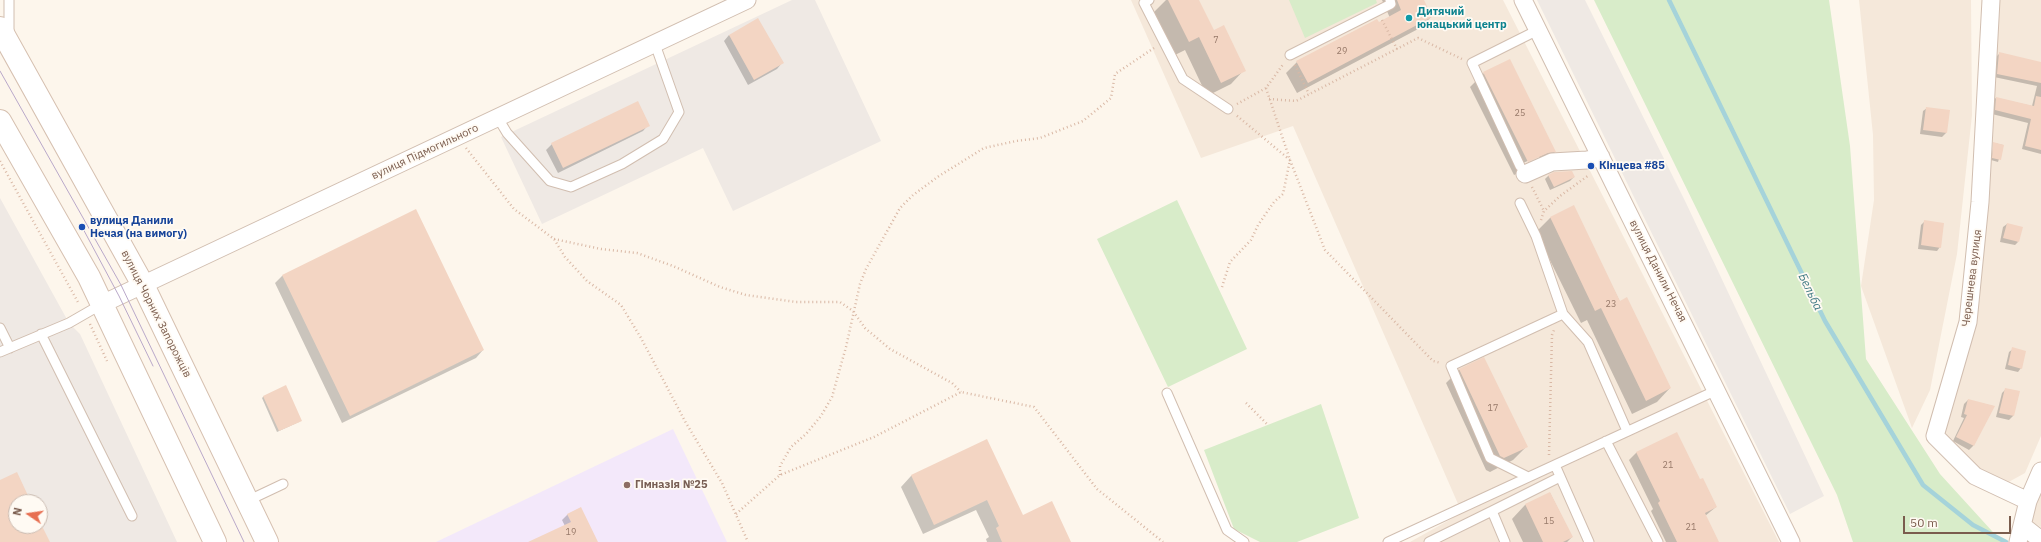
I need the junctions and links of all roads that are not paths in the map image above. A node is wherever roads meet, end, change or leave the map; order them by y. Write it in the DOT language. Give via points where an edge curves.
graph roads {
  1 [pos="9,0"];
  2 [pos="747,0"];
  3 [pos="1149,0"];
  4 [pos="1390,0"];
  5 [pos="1524,0"];
  6 [pos="1991,0"];
  7 [pos="1538,30"];
  8 [pos="5,36"];
  9 [pos="655,44"];
  10 [pos="1290,55"];
  11 [pos="1228,109"];
  12 [pos="498,118"];
  13 [pos="0,121"];
  14 [pos="1603,160"];
  15 [pos="1523,170"];
  16 [pos="1520,203"];
  17 [pos="143,285"];
  18 [pos="93,309"];
  19 [pos="1563,314"];
  20 [pos="0,328"];
  21 [pos="41,334"];
  22 [pos="10,348"];
  23 [pos="0,352"];
  24 [pos="1717,390"];
  25 [pos="1167,393"];
  26 [pos="1627,431"];
  27 [pos="1606,441"];
  28 [pos="1552,466"];
  29 [pos="2041,471"];
  30 [pos="1528,477"];
  31 [pos="1560,477"];
  32 [pos="283,484"];
  33 [pos="247,501"];
  34 [pos="2028,501"];
  35 [pos="1492,511"];
  36 [pos="132,516"];
  37 [pos="2020,535"];
  38 [pos="2041,540"];
  39 [pos="215,542"];
  40 [pos="267,542"];
  41 [pos="1244,542"];
  42 [pos="1388,542"];
  43 [pos="1429,542"];
  44 [pos="1505,542"];
  45 [pos="1589,542"];
  46 [pos="1658,542"];
  47 [pos="1791,542"];
  1 -- 8 [label="lane"];
  2 -- 9 [label="street, вулиця Підмогильного"];
  3 -- 11 [label="lane" via="1144,3 1183,79"];
  4 -- 10 [label="lane" via="1391,4"];
  5 -- 7 [label="street, вулиця Данили Нечая"];
  6 -- 34 [label="street, Черешнева вулиця" via="1980,202 1968,322 1935,436 1975,476"];
  7 -- 14 [label="street, вулиця Данили Нечая"];
  7 -- 15 [label="lane" via="1472,63"];
  8 -- 17 [label="main road, вулиця Чорних Запорожців"];
  9 -- 12 [label="street, вулиця Підмогильного"];
  9 -- 12 [label="lane" via="679,112 663,139 622,164 572,187 550,181 507,133"];
  12 -- 17 [label="street, вулиця Підмогильного"];
  13 -- 18 [label="main road"];
  14 -- 15 [label="street" via="1552,162"];
  14 -- 24 [label="street, вулиця Данили Нечая"];
  16 -- 19 [label="lane" via="1536,236"];
  17 -- 18 [label="street, вулиця Підмогильного"];
  17 -- 33 [label="main road, вулиця Чорних Запорожців"];
  18 -- 21 [label="lane" via="69,323"];
  18 -- 39 [label="main road"];
  19 -- 26 [label="lane" via="1588,342"];
  19 -- 30 [label="lane" via="1451,366 1490,458"];
  20 -- 22 [label="lane"];
  21 -- 22 [label="lane"];
  21 -- 36 [label="lane"];
  22 -- 23 [label="lane"];
  24 -- 26 [label="lane"];
  24 -- 47 [label="street, вулиця Данили Нечая"];
  25 -- 41 [label="lane" via="1227,530"];
  26 -- 27 [label="lane"];
  27 -- 28 [label="lane"];
  27 -- 46 [label="lane"];
  28 -- 30 [label="lane"];
  28 -- 31 [label="lane"];
  29 -- 34 [label="street"];
  30 -- 42 [label="lane"];
  31 -- 35 [label="lane"];
  31 -- 45 [label="lane"];
  32 -- 33 [label="lane"];
  33 -- 40 [label="main road, вулиця Чорних Запорожців"];
  34 -- 37 [label="street"];
  35 -- 43 [label="lane"];
  35 -- 44 [label="lane"];
  37 -- 38 [label="street"];
}
